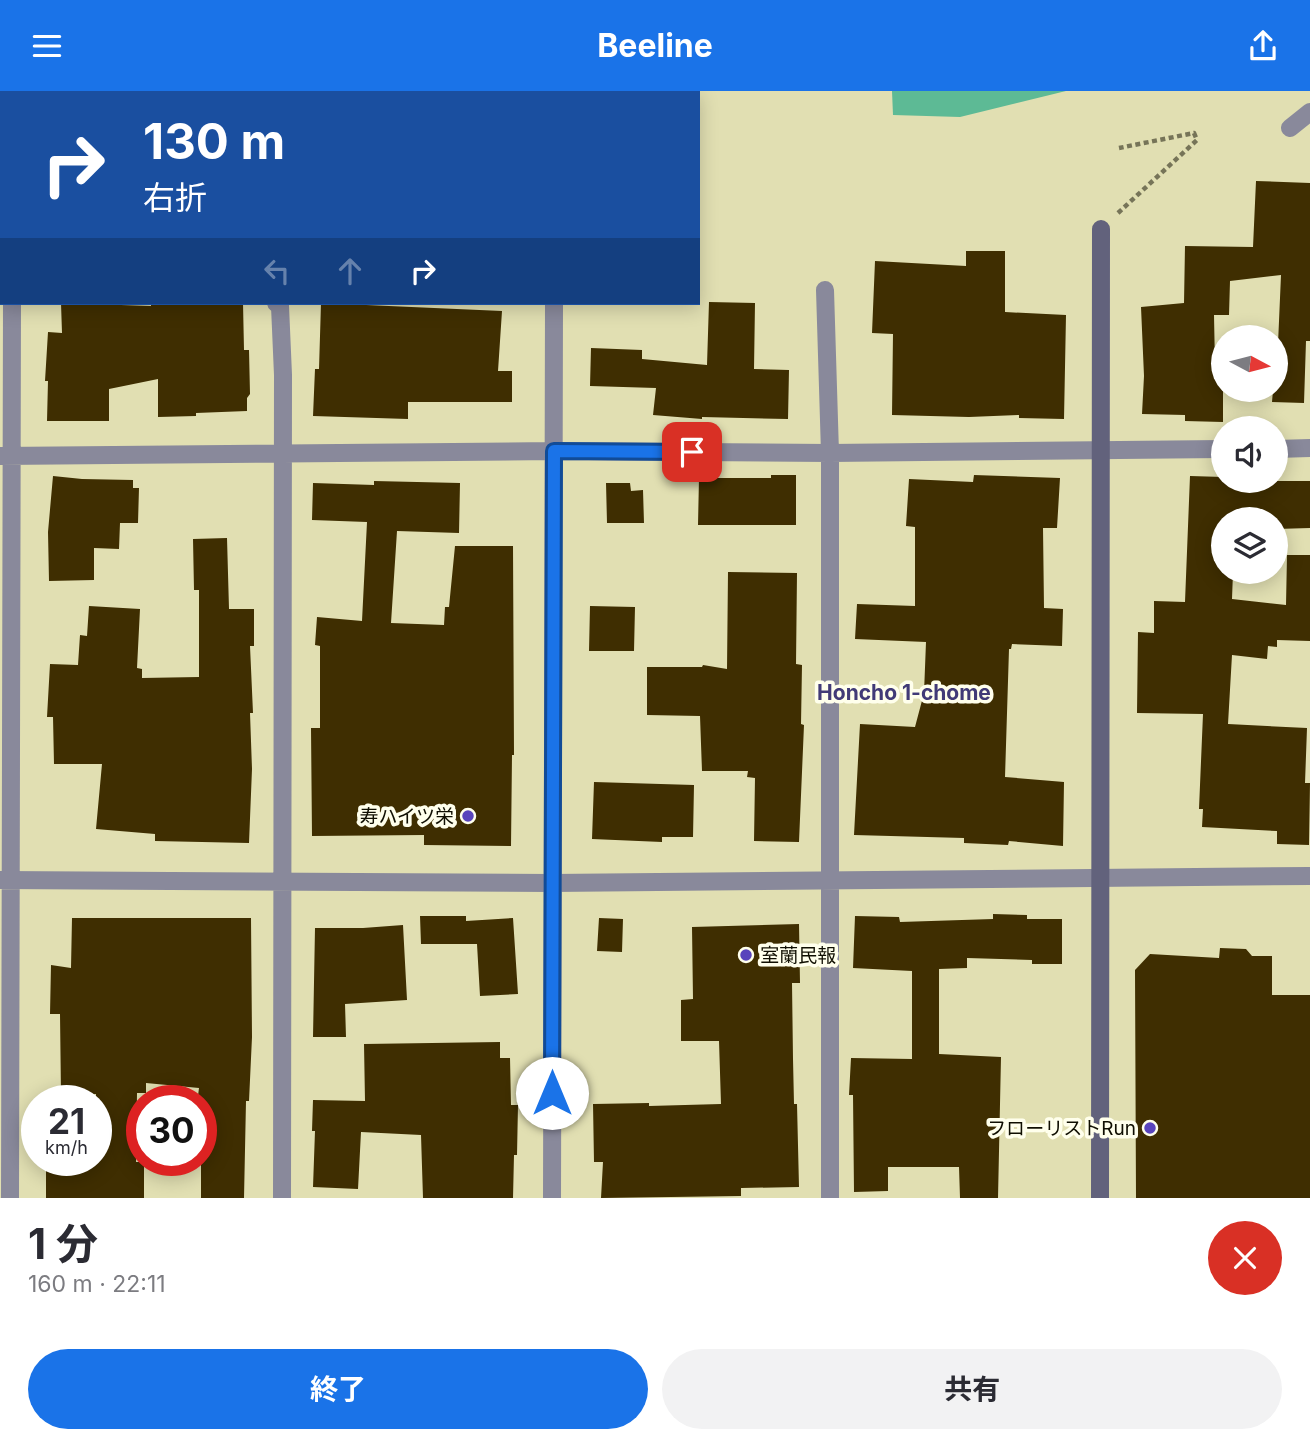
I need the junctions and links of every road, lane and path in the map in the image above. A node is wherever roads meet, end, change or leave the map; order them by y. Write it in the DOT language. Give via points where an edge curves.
graph roads {
  1 [pos="1310,112"];
  2 [pos="1290,128"];
  3 [pos="1119,148"];
  4 [pos="1101,229"];
  5 [pos="825,291"];
  6 [pos="12,305"];
  7 [pos="278,305"];
  8 [pos="554,305"];
  9 [pos="1310,448"];
  10 [pos="1211,449"];
  11 [pos="1288,449"];
  12 [pos="554,451"];
  13 [pos="1101,451"];
  14 [pos="830,453"];
  15 [pos="283,454"];
  16 [pos="5,456"];
  17 [pos="1310,876"];
  18 [pos="1102,878"];
  19 [pos="5,880"];
  20 [pos="283,881"];
  21 [pos="831,881"];
  22 [pos="552,883"];
  23 [pos="10,1198"];
  24 [pos="282,1198"];
  25 [pos="552,1198"];
  26 [pos="830,1198"];
  27 [pos="1100,1198"];
  1 -- 2 [label="street"];
  3 -- 4 [label="path" via="1194,133 1197,140"];
  4 -- 13 [label="street"];
  5 -- 14 [label="street"];
  6 -- 16 [label="street"];
  7 -- 15 [label="street"];
  8 -- 12 [label="street"];
  9 -- 11 [label="street"];
  10 -- 13 [label="street"];
  12 -- 14 [label="street"];
  12 -- 15 [label="street"];
  12 -- 22 [label="street"];
  13 -- 14 [label="street"];
  13 -- 18 [label="street"];
  14 -- 21 [label="street"];
  15 -- 16 [label="street"];
  15 -- 20 [label="street"];
  16 -- 19 [label="street"];
  17 -- 18 [label="street"];
  18 -- 21 [label="street"];
  18 -- 27 [label="street"];
  19 -- 20 [label="street"];
  19 -- 23 [label="street"];
  20 -- 22 [label="street"];
  20 -- 24 [label="street"];
  21 -- 22 [label="street"];
  21 -- 26 [label="street"];
  22 -- 25 [label="street"];
}
